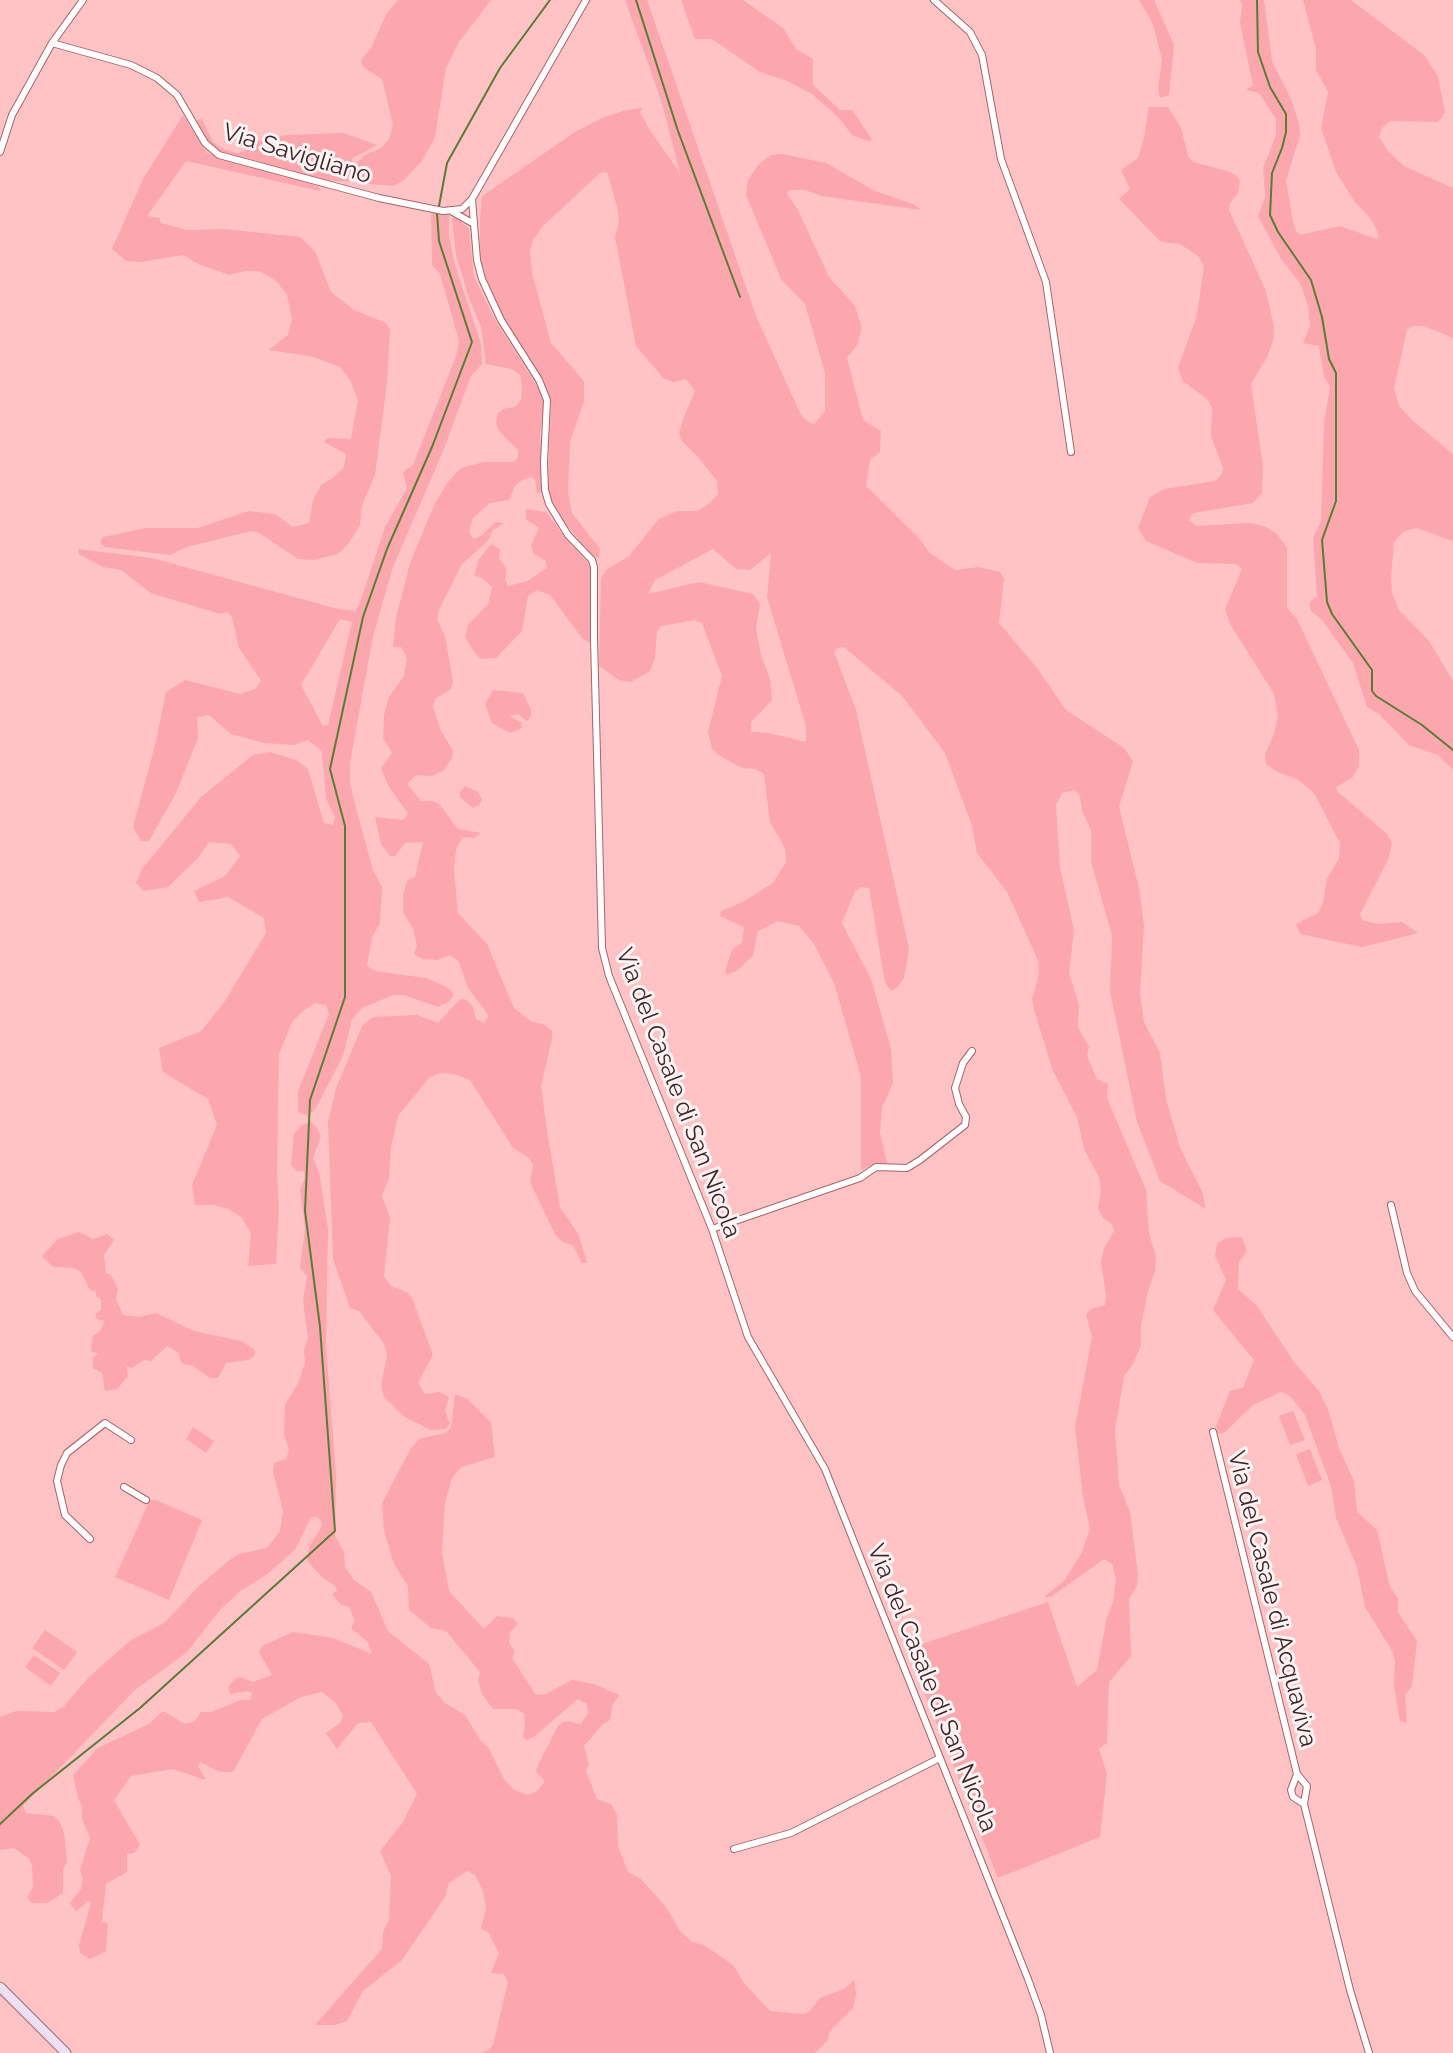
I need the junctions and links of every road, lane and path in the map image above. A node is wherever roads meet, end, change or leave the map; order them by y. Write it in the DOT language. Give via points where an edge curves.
graph roads {
  1 [pos="83,0"];
  2 [pos="586,0"];
  3 [pos="934,0"];
  4 [pos="52,43"];
  5 [pos="0,152"];
  6 [pos="472,199"];
  7 [pos="447,211"];
  8 [pos="474,224"];
  9 [pos="1071,452"];
  10 [pos="972,1051"];
  11 [pos="1391,1205"];
  12 [pos="712,1229"];
  13 [pos="1453,1337"];
  14 [pos="1213,1432"];
  15 [pos="131,1440"];
  16 [pos="124,1487"];
  17 [pos="146,1500"];
  18 [pos="90,1539"];
  19 [pos="940,1758"];
  20 [pos="1297,1774"];
  21 [pos="1304,1804"];
  22 [pos="734,1849"];
  23 [pos="0,1987"];
  24 [pos="66,2053"];
  25 [pos="1050,2053"];
  26 [pos="1369,2053"];
  1 -- 4 [label="street"];
  2 -- 6 [label="street"];
  3 -- 9 [label="street" via="970,32 982,55 1001,159 1046,282"];
  4 -- 5 [label="street" via="12,115"];
  4 -- 7 [label="street, Via Savigliano" via="131,65 157,78 177,95 205,143 219,155"];
  6 -- 7 [label="street" via="462,209"];
  6 -- 8 [label="street, Via del Casale di San Nicola"];
  7 -- 8 [label="street, Via Savigliano"];
  8 -- 12 [label="street, Via del Casale di San Nicola" via="482,279 547,400 544,462 549,504 594,563 602,948"];
  10 -- 12 [label="street" via="955,1088 965,1125 920,1160 907,1168 876,1167 860,1178"];
  11 -- 13 [label="street" via="1415,1291"];
  12 -- 19 [label="street, Via del Casale di San Nicola" via="748,1337 825,1469"];
  14 -- 20 [label="street, Via del Casale di Acquaviva"];
  15 -- 18 [label="street" via="105,1423 67,1453 61,1465 57,1481 65,1515"];
  16 -- 17 [label="street"];
  19 -- 22 [label="street" via="791,1833"];
  19 -- 25 [label="street, Via del Casale di San Nicola" via="1035,1997"];
  20 -- 21 [label="street, Via del Casale di Acquaviva" via="1307,1786"];
  20 -- 21 [label="street, Via del Casale di Acquaviva" via="1291,1790"];
  21 -- 26 [label="street, Via del Casale di Acquaviva"];
  23 -- 24 [label="main road"];
}
